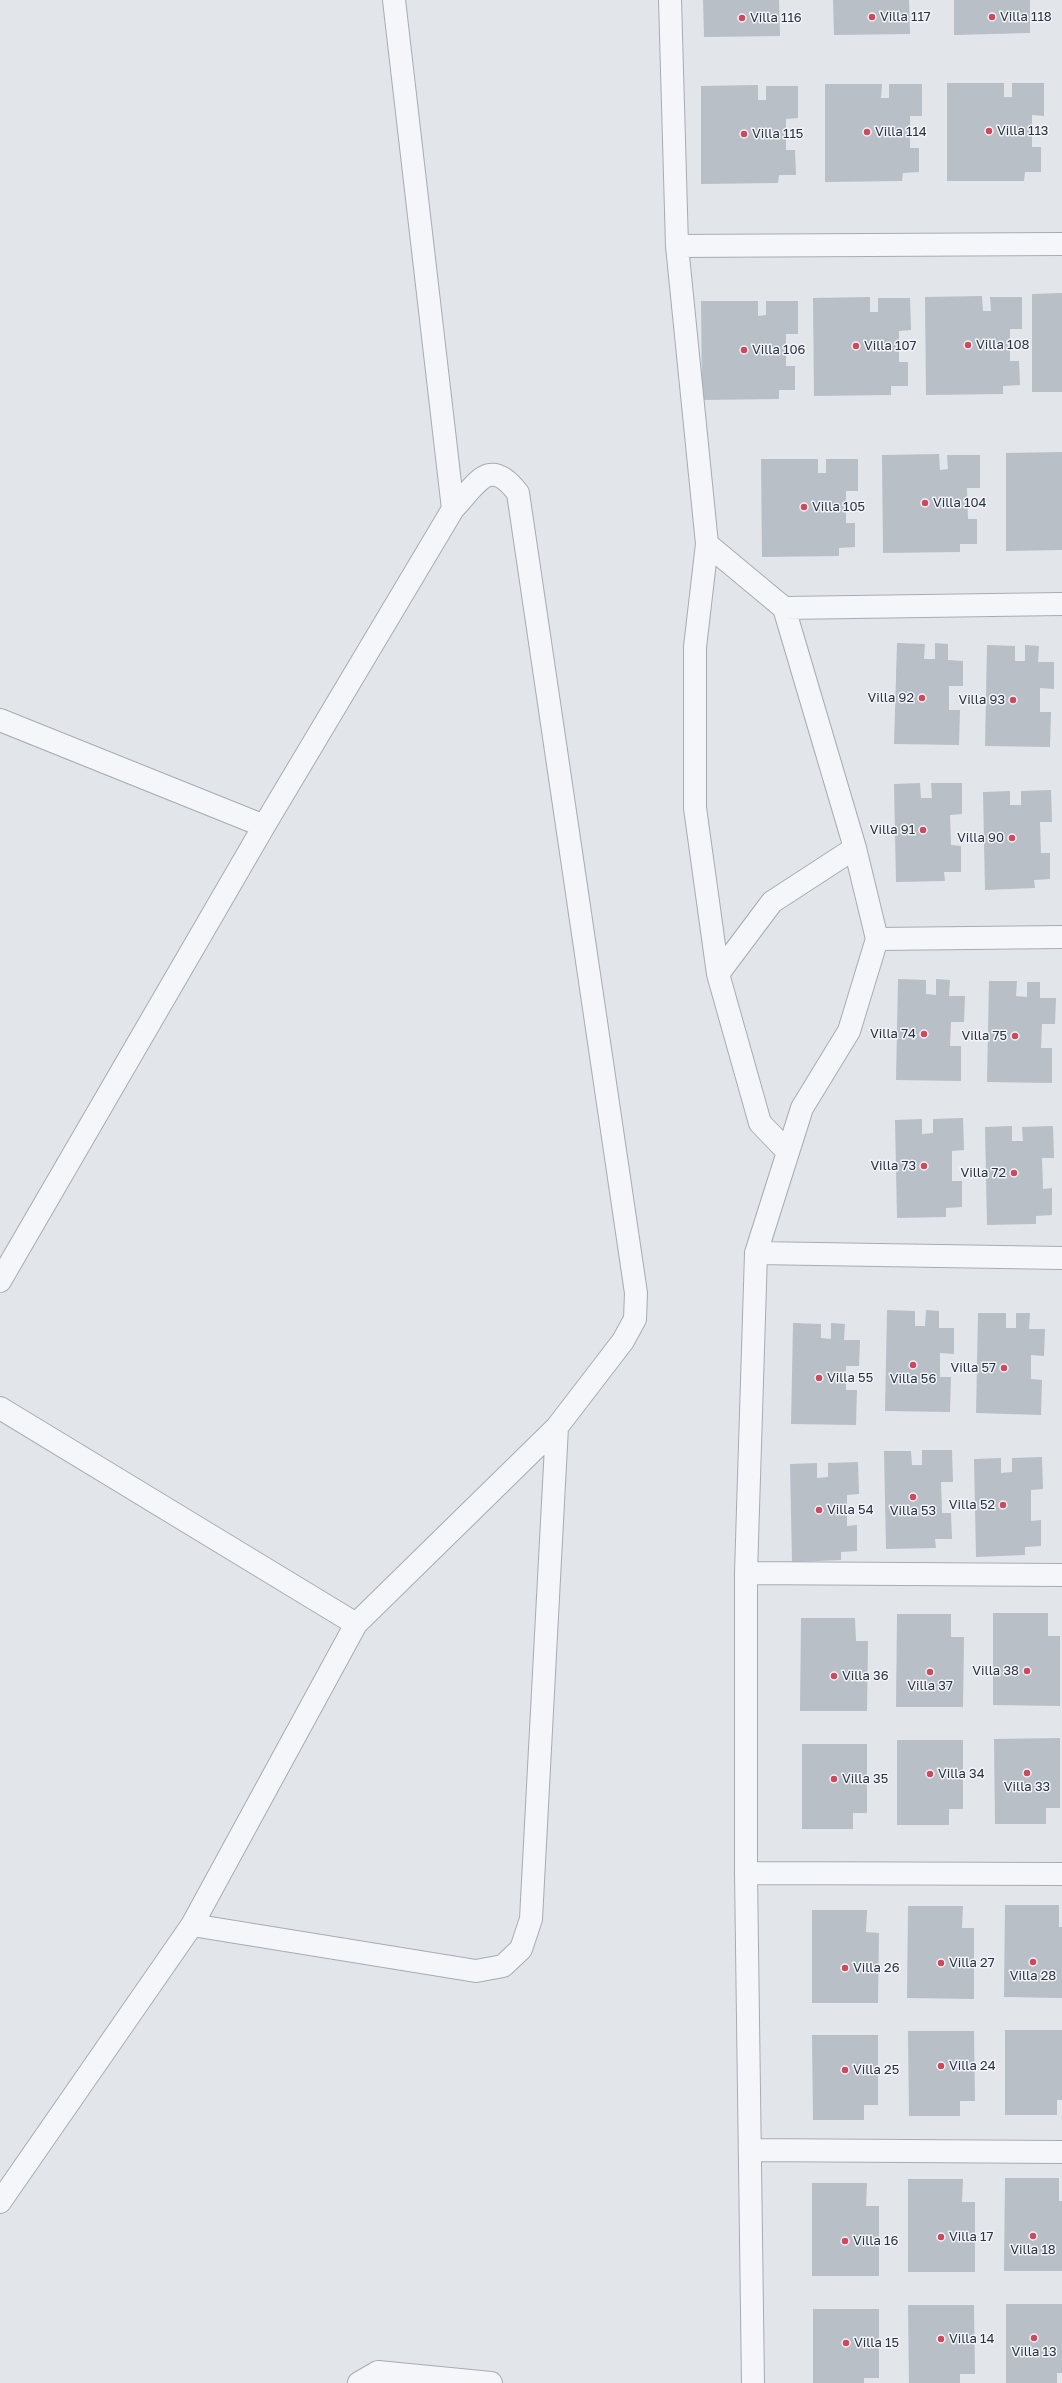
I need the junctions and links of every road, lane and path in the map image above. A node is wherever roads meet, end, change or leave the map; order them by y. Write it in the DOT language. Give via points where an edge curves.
graph roads {
  1 [pos="394,0"];
  2 [pos="670,0"];
  3 [pos="1062,244"];
  4 [pos="676,246"];
  5 [pos="453,509"];
  6 [pos="707,544"];
  7 [pos="1062,604"];
  8 [pos="784,608"];
  9 [pos="0,720"];
  10 [pos="264,826"];
  11 [pos="855,848"];
  12 [pos="1062,937"];
  13 [pos="877,939"];
  14 [pos="718,974"];
  15 [pos="788,1152"];
  16 [pos="756,1253"];
  17 [pos="1062,1258"];
  18 [pos="0,1281"];
  19 [pos="0,1408"];
  20 [pos="557,1426"];
  21 [pos="746,1573"];
  22 [pos="1062,1575"];
  23 [pos="356,1624"];
  24 [pos="746,1873"];
  25 [pos="1062,1874"];
  26 [pos="192,1925"];
  27 [pos="750,2150"];
  28 [pos="1062,2152"];
  29 [pos="0,2202"];
  30 [pos="359,2383"];
  31 [pos="491,2383"];
  32 [pos="753,2383"];
  1 -- 5 [label="street"];
  2 -- 4 [label="street"];
  3 -- 4 [label="street"];
  4 -- 6 [label="street"];
  5 -- 10 [label="street"];
  5 -- 20 [label="street" via="486,475 498,474 507,478 518,492 636,1293 635,1319 623,1341"];
  6 -- 8 [label="street"];
  6 -- 14 [label="street" via="695,647 695,808"];
  7 -- 8 [label="street"];
  8 -- 11 [label="street"];
  9 -- 10 [label="street"];
  10 -- 18 [label="street"];
  11 -- 13 [label="street"];
  11 -- 14 [label="street" via="772,902"];
  12 -- 13 [label="street"];
  13 -- 15 [label="street" via="849,1032 802,1108"];
  14 -- 15 [label="street" via="760,1123"];
  15 -- 16 [label="street"];
  16 -- 17 [label="street"];
  16 -- 21 [label="street"];
  19 -- 23 [label="street"];
  20 -- 23 [label="street"];
  20 -- 26 [label="street" via="531,1919 520,1949 503,1966 476,1970"];
  21 -- 22 [label="street"];
  21 -- 24 [label="street"];
  23 -- 26 [label="street"];
  24 -- 25 [label="street"];
  24 -- 27 [label="street"];
  26 -- 29 [label="street"];
  27 -- 28 [label="street"];
  27 -- 32 [label="street"];
  30 -- 31 [label="street" via="378,2372"];
}
